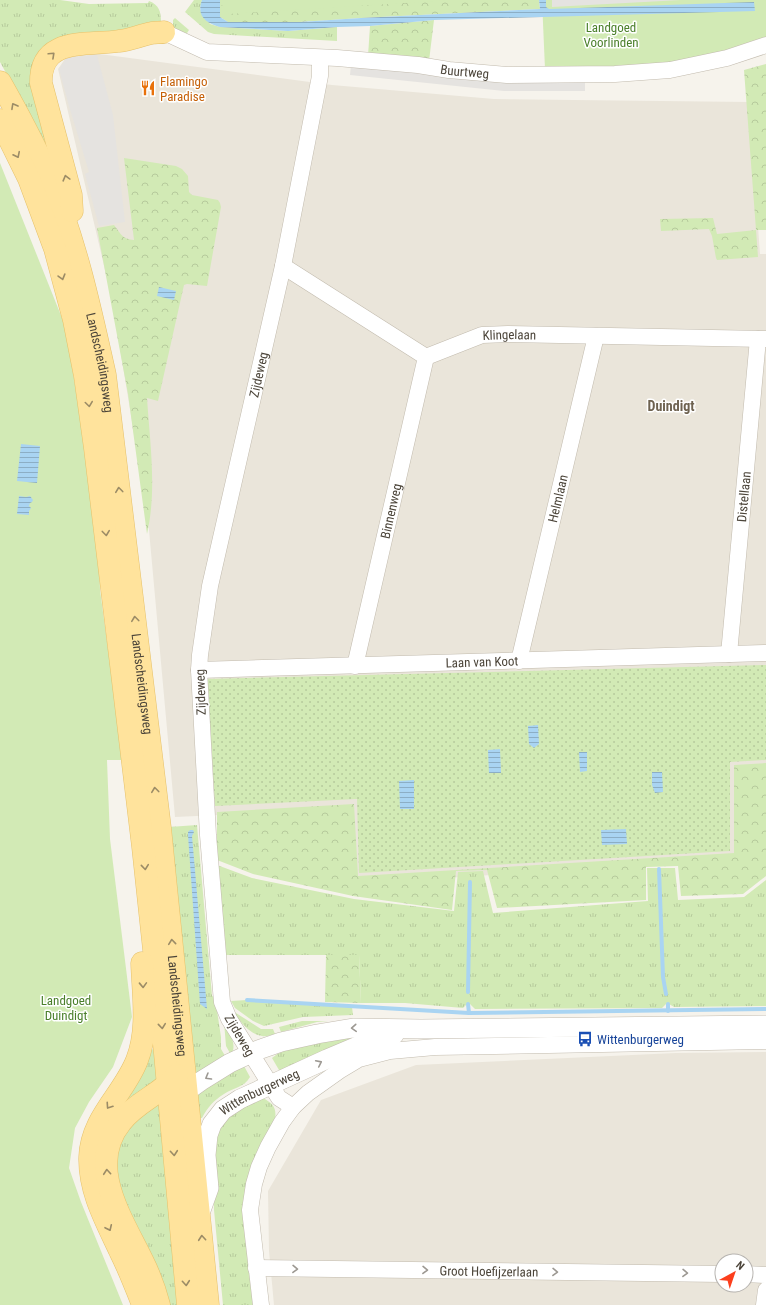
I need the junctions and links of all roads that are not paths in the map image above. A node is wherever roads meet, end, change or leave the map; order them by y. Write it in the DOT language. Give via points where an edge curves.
graph roads {
  1 [pos="164,32"];
  2 [pos="766,45"];
  3 [pos="320,58"];
  4 [pos="0,82"];
  5 [pos="0,120"];
  6 [pos="77,258"];
  7 [pos="282,266"];
  8 [pos="596,336"];
  9 [pos="762,339"];
  10 [pos="426,357"];
  11 [pos="766,653"];
  12 [pos="729,654"];
  13 [pos="519,662"];
  14 [pos="355,666"];
  15 [pos="199,670"];
  16 [pos="150,829"];
  17 [pos="149,904"];
  18 [pos="766,1025"];
  19 [pos="421,1030"];
  20 [pos="766,1041"];
  21 [pos="250,1054"];
  22 [pos="271,1086"];
  23 [pos="178,1088"];
  24 [pos="292,1107"];
  25 [pos="200,1213"];
  26 [pos="256,1268"];
  27 [pos="714,1274"];
  28 [pos="754,1274"];
  29 [pos="766,1274"];
  30 [pos="766,1290"];
  31 [pos="143,1305"];
  32 [pos="159,1305"];
  33 [pos="188,1305"];
  34 [pos="208,1305"];
  35 [pos="261,1305"];
  36 [pos="764,1305"];
  1 -- 3 [label="street, Buurtweg" via="206,52"];
  6 -- 1 [label="main road, one-way" via="71,195 41,83 43,66 51,54 68,45 120,41"];
  2 -- 3 [label="street, Buurtweg" via="727,58 670,70 615,74 507,75"];
  3 -- 7 [label="street, Zijdeweg" via="320,76"];
  6 -- 4 [label="main road, Landscheidingsweg, one-way" via="47,174"];
  5 -- 16 [label="main road, Landscheidingsweg, one-way" via="29,179 55,249 74,320 96,448"];
  16 -- 6 [label="main road, Landscheidingsweg, one-way" via="105,375"];
  7 -- 10 [label="street"];
  7 -- 15 [label="street, Zijdeweg" via="210,586"];
  8 -- 9 [label="street, Klingelaan"];
  8 -- 10 [label="street, Klingelaan" via="482,335"];
  8 -- 13 [label="street, Helmlaan"];
  9 -- 12 [label="street, Distellaan"];
  10 -- 14 [label="street, Binnenweg"];
  11 -- 12 [label="street, Laan van Koot"];
  12 -- 13 [label="street, Laan van Koot"];
  13 -- 14 [label="street, Laan van Koot"];
  14 -- 15 [label="street, Laan van Koot"];
  15 -- 21 [label="street, Zijdeweg" via="208,835 222,1002"];
  16 -- 17 [label="main road, Landscheidingsweg, one-way"];
  23 -- 16 [label="main road, Landscheidingsweg, one-way" via="175,1077 184,1064"];
  17 -- 23 [label="main road, Landscheidingsweg, one-way"];
  17 -- 31 [label="main road, one-way" via="142,963 144,1033 140,1052 132,1070 99,1122 92,1139 90,1157 93,1187 99,1206"];
  18 -- 19 [label="street, Wittenburgerweg"];
  19 -- 21 [label="street, Wittenburgerweg, one-way" via="353,1028 281,1042"];
  22 -- 19 [label="street, Wittenburgerweg, one-way" via="372,1040"];
  20 -- 24 [label="street, Wittenburgerweg" via="443,1047 390,1051 359,1059 308,1093"];
  21 -- 22 [label="street, Zijdeweg"];
  21 -- 23 [label="street, Wittenburgerweg, one-way" via="201,1081"];
  22 -- 24 [label="street, Zijdeweg" via="279,1098"];
  22 -- 25 [label="street, Wittenburgerweg" via="228,1106 212,1124 206,1148 209,1188"];
  23 -- 25 [label="main road, Landscheidingsweg"];
  32 -- 23 [label="main road, one-way" via="147,1270 111,1194 107,1180 106,1153 110,1139 126,1116 146,1099"];
  23 -- 33 [label="main road, Landscheidingsweg, one-way" via="171,1114"];
  24 -- 26 [label="street" via="268,1147 254,1184 250,1210"];
  34 -- 25 [label="main road, Landscheidingsweg, one-way"];
  26 -- 27 [label="street, Groot Hoefijzerlaan, one-way"];
  26 -- 35 [label="street"];
  28 -- 29 [label="street"];
  30 -- 36 [label="street"];
}
